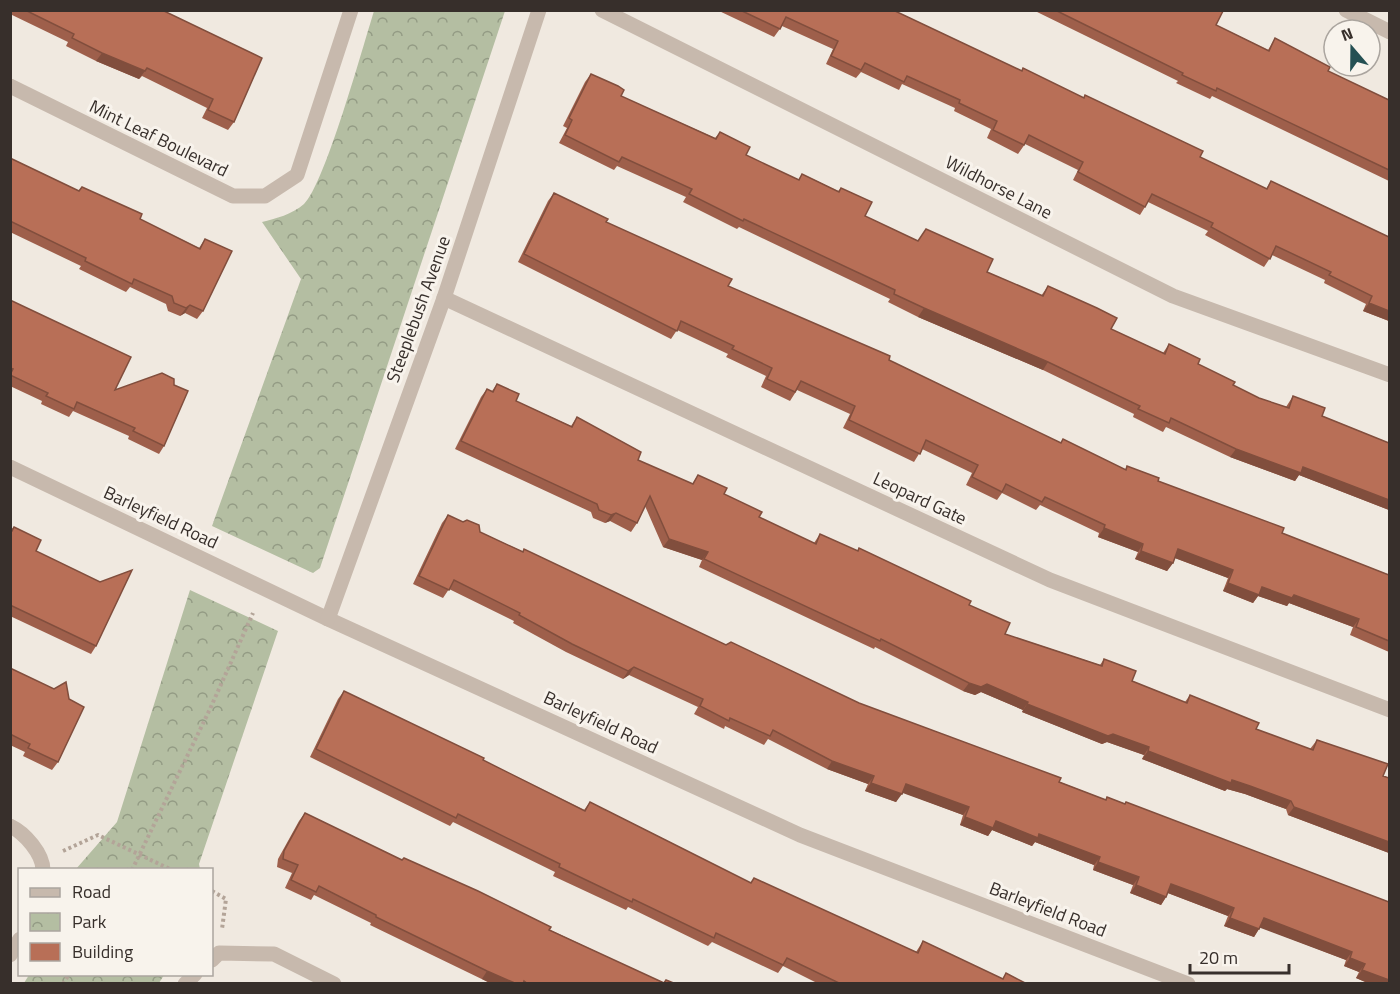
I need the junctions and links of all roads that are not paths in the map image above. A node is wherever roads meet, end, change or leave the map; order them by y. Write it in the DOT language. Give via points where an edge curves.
graph roads {
  1 [pos="351,10"];
  2 [pos="539,10"];
  3 [pos="602,10"];
  4 [pos="1346,10"];
  5 [pos="1389,32"];
  6 [pos="10,86"];
  7 [pos="444,298"];
  8 [pos="1389,375"];
  9 [pos="10,467"];
  10 [pos="328,619"];
  11 [pos="1389,710"];
  12 [pos="10,826"];
  13 [pos="43,865"];
  14 [pos="18,942"];
  15 [pos="10,955"];
  16 [pos="215,956"];
  17 [pos="334,984"];
  18 [pos="1188,984"];
  1 -- 6 [label="street, Mint Leaf Boulevard" via="297,175 265,196 233,196"];
  2 -- 7 [label="street, Steeplebush Avenue"];
  3 -- 8 [label="street, Wildhorse Lane" via="1173,296"];
  4 -- 5 [label="street"];
  7 -- 10 [label="street, Steeplebush Avenue"];
  7 -- 11 [label="street, Leopard Gate" via="1050,580"];
  9 -- 10 [label="street, Barleyfield Road"];
  10 -- 18 [label="street, Barleyfield Road" via="800,836"];
  12 -- 13 [label="street" via="18,830"];
  14 -- 15 [label="street"];
  16 -- 17 [label="street" via="274,954"];
}
